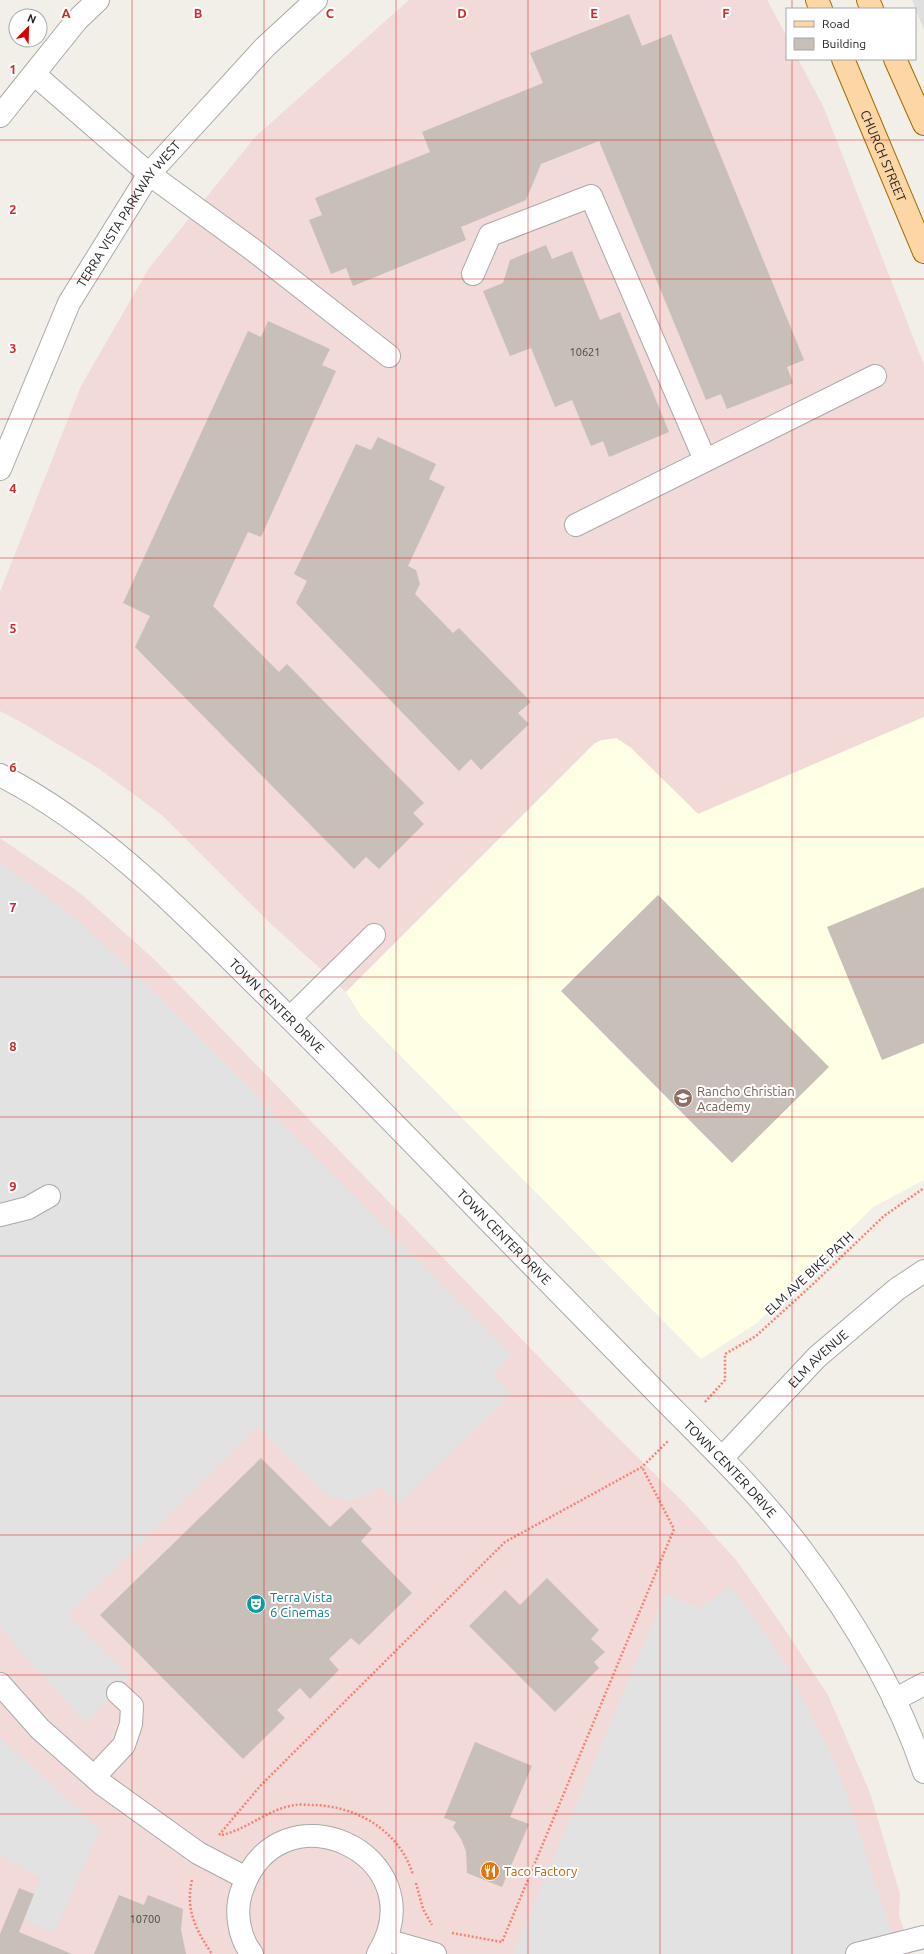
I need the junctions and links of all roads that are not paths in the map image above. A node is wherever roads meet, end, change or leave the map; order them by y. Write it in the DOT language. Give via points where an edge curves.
graph roads {
  1 [pos="98,0"];
  2 [pos="316,0"];
  3 [pos="843,60"];
  4 [pos="895,60"];
  5 [pos="34,74"];
  6 [pos="0,116"];
  7 [pos="924,124"];
  8 [pos="149,174"];
  9 [pos="924,252"];
  10 [pos="473,274"];
  11 [pos="389,356"];
  12 [pos="875,376"];
  13 [pos="705,460"];
  14 [pos="0,469"];
  15 [pos="576,525"];
  16 [pos="0,775"];
  17 [pos="374,935"];
  18 [pos="290,1018"];
  19 [pos="49,1196"];
  20 [pos="0,1215"];
  21 [pos="924,1271"];
  22 [pos="723,1457"];
  23 [pos="0,1684"];
  24 [pos="924,1684"];
  25 [pos="118,1693"];
  26 [pos="894,1700"];
  27 [pos="924,1772"];
  28 [pos="94,1777"];
  29 [pos="246,1878"];
  30 [pos="924,1937"];
  31 [pos="382,1947"];
  32 [pos="252,1954"];
  33 [pos="435,1954"];
  34 [pos="857,1954"];
  1 -- 5 [label="street" via="77,20"];
  2 -- 8 [label="street, TERRA VISTA PARKWAY WEST" via="265,47"];
  3 -- 9 [label="main road, CHURCH STREET"];
  4 -- 7 [label="main road"];
  5 -- 6 [label="street"];
  5 -- 8 [label="street"];
  8 -- 11 [label="street" via="252,249"];
  8 -- 14 [label="street, TERRA VISTA PARKWAY WEST" via="69,303"];
  10 -- 13 [label="street" via="490,235 591,196"];
  12 -- 13 [label="street"];
  13 -- 15 [label="street"];
  16 -- 18 [label="street, TOWN CENTER DRIVE" via="66,816 121,856 174,902"];
  17 -- 18 [label="street"];
  18 -- 22 [label="street, TOWN CENTER DRIVE"];
  19 -- 20 [label="street" via="28,1208"];
  21 -- 22 [label="street, ELM AVENUE" via="897,1289 817,1357"];
  22 -- 26 [label="street, TOWN CENTER DRIVE" via="799,1546 842,1606 882,1672"];
  23 -- 28 [label="street" via="40,1729"];
  24 -- 26 [label="street"];
  25 -- 28 [label="street" via="132,1706 131,1724 124,1745"];
  26 -- 27 [label="street, TOWN CENTER DRIVE" via="916,1747"];
  28 -- 29 [label="street" via="198,1854"];
  29 -- 31 [label="street" via="261,1857 283,1842 308,1836 333,1838 357,1848 376,1866 388,1890 391,1915"];
  29 -- 32 [label="street" via="239,1901 240,1926"];
  30 -- 34 [label="street"];
  31 -- 33 [label="street"];
}
